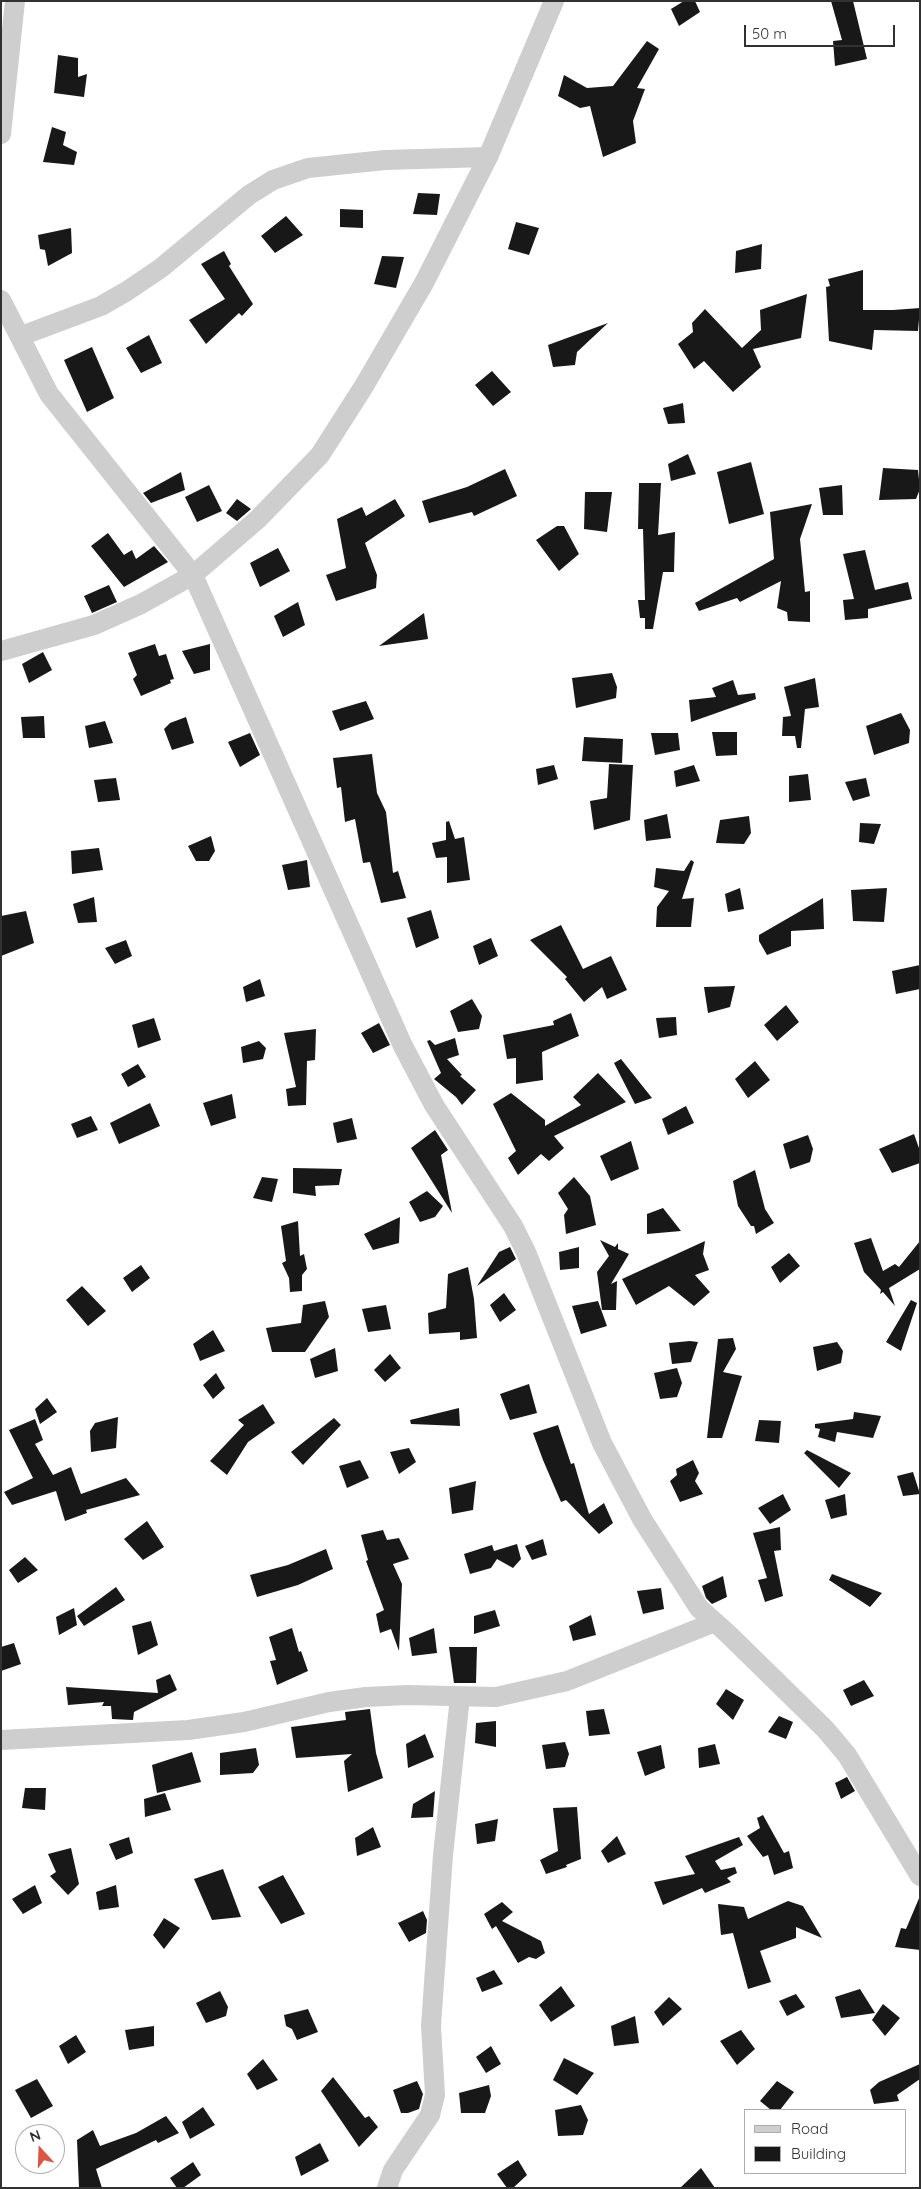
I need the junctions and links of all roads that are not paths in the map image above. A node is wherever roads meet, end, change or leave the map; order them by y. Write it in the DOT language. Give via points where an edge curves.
graph roads {
  1 [pos="15,1"];
  2 [pos="554,1"];
  3 [pos="1,134"];
  4 [pos="488,157"];
  5 [pos="1,300"];
  6 [pos="21,336"];
  7 [pos="194,575"];
  8 [pos="1,651"];
  9 [pos="715,1622"];
  10 [pos="460,1697"];
  11 [pos="1,1740"];
  12 [pos="920,1876"];
  13 [pos="387,2188"];
  1 -- 3 [label="street"];
  2 -- 4 [label="street"];
  4 -- 6 [label="street" via="385,160 308,168 273,180 249,195 161,268 127,291 101,306"];
  4 -- 7 [label="street" via="424,283 320,455 258,519"];
  5 -- 6 [label="street"];
  6 -- 7 [label="street" via="49,394"];
  7 -- 8 [label="street" via="94,625"];
  7 -- 9 [label="street" via="403,1046 434,1104 513,1226 602,1443 642,1519 699,1608"];
  9 -- 10 [label="street" via="567,1681 496,1696"];
  9 -- 12 [label="street" via="825,1729 847,1755"];
  10 -- 11 [label="street" via="366,1697 188,1730"];
  10 -- 13 [label="street" via="443,1855 432,2026 434,2094 430,2115 392,2170"];
}
